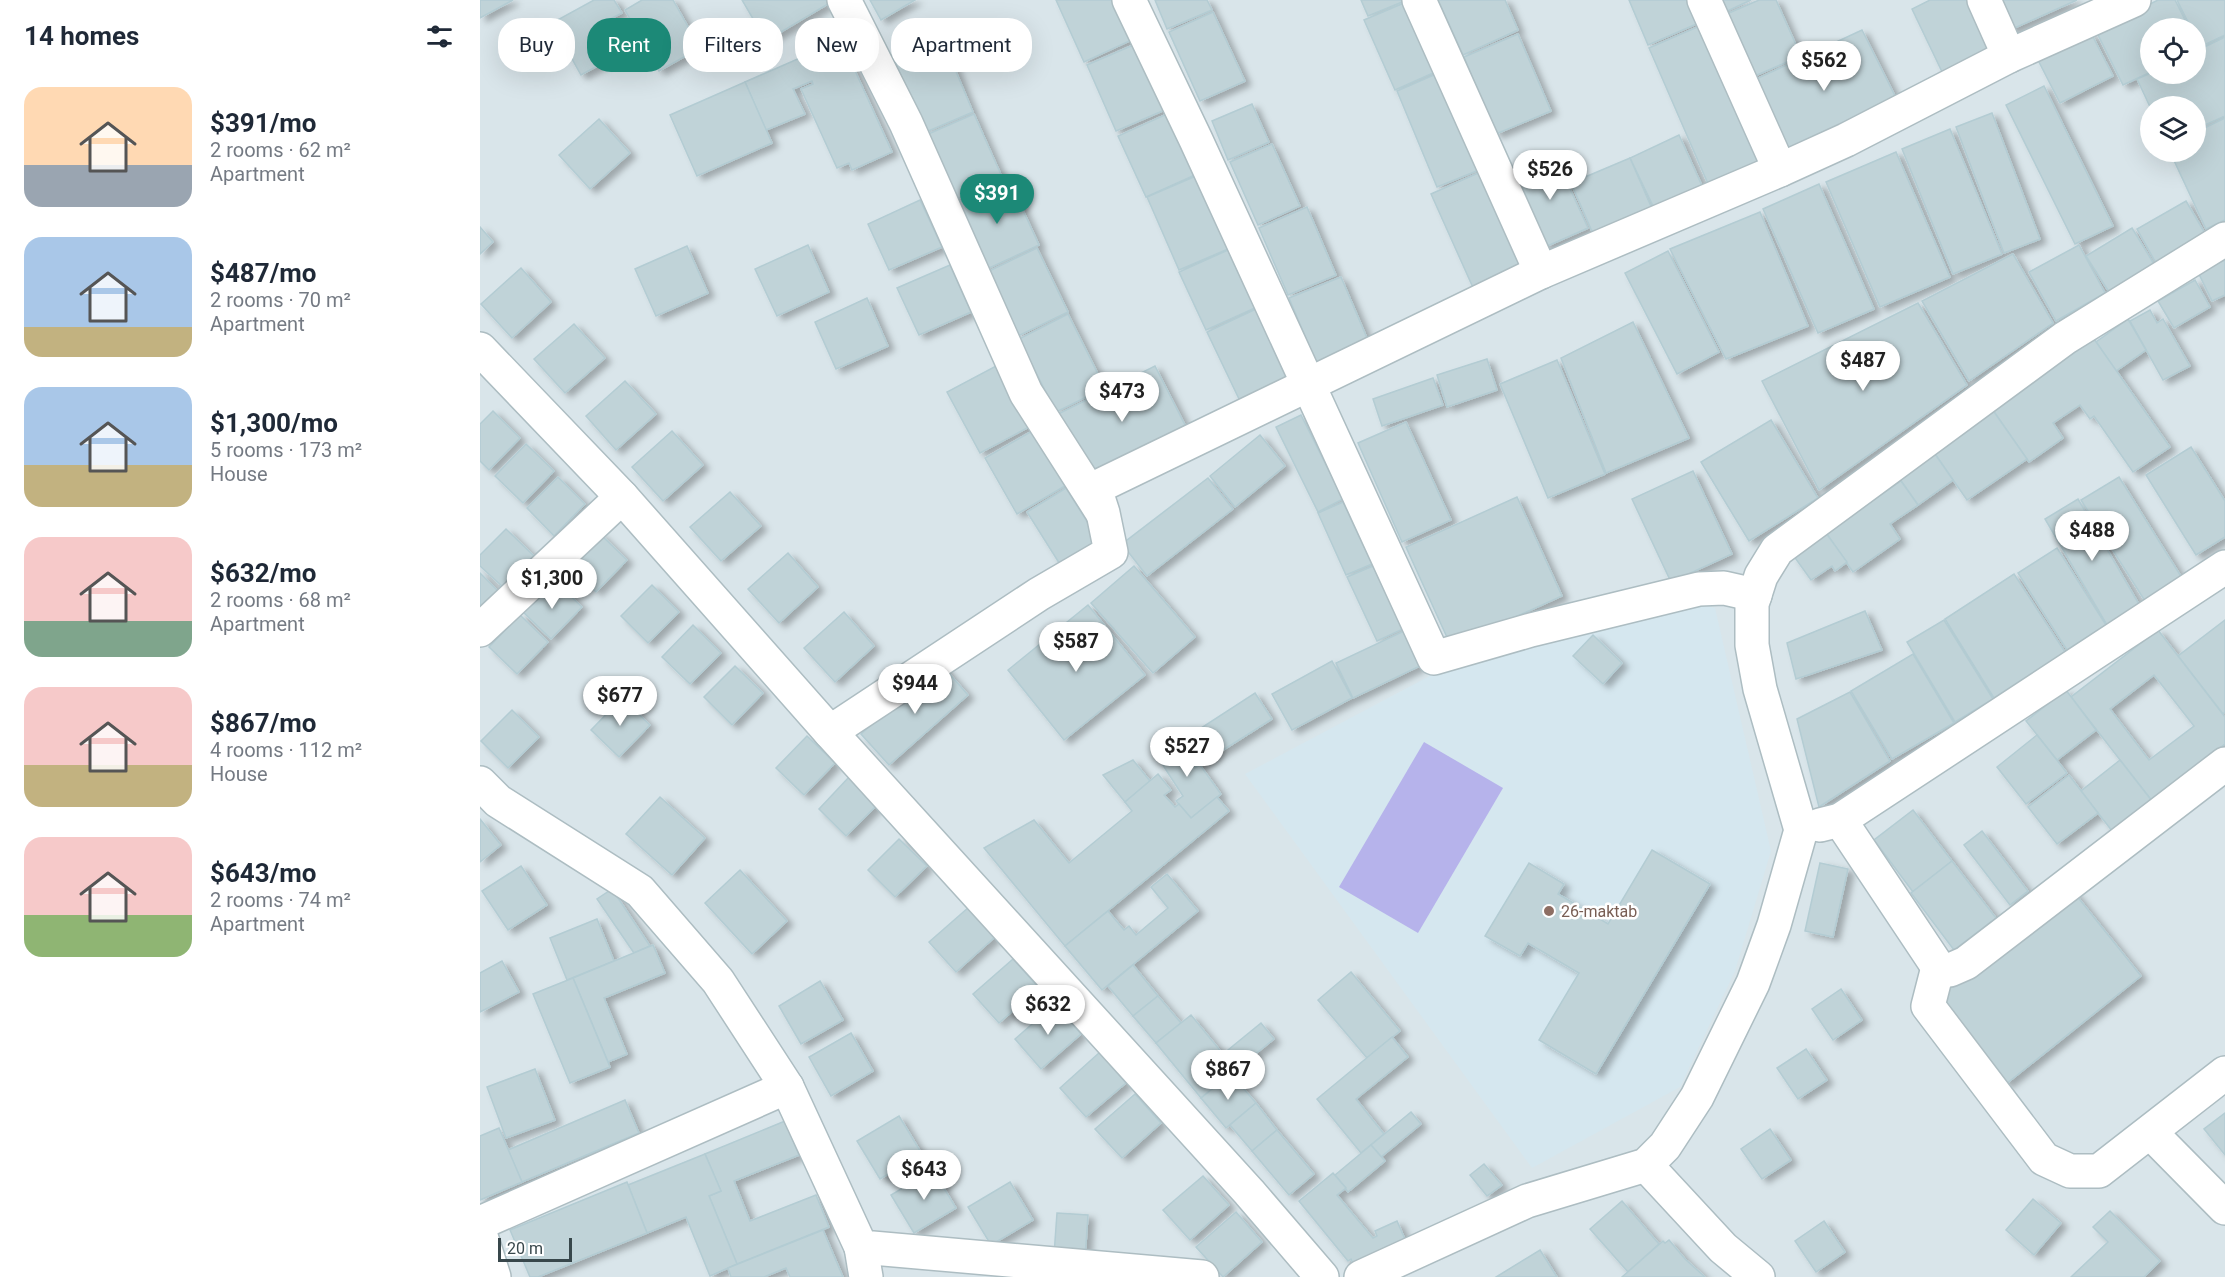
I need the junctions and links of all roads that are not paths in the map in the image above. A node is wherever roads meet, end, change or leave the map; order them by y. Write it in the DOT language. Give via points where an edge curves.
graph roads {
  1 [pos="844,0"];
  2 [pos="1129,0"];
  3 [pos="1419,0"];
  4 [pos="1704,0"];
  5 [pos="1984,0"];
  6 [pos="2134,0"];
  7 [pos="2009,56"];
  8 [pos="1780,170"];
  9 [pos="2225,239"];
  10 [pos="1541,272"];
  11 [pos="480,349"];
  12 [pos="1308,384"];
  13 [pos="622,497"];
  14 [pos="1103,513"];
  15 [pos="2225,567"];
  16 [pos="1755,595"];
  17 [pos="480,630"];
  18 [pos="830,732"];
  19 [pos="2225,764"];
  20 [pos="480,783"];
  21 [pos="1840,820"];
  22 [pos="1801,830"];
  23 [pos="1938,967"];
  24 [pos="2225,1073"];
  25 [pos="787,1087"];
  26 [pos="2150,1132"];
  27 [pos="1646,1165"];
  28 [pos="2225,1208"];
  29 [pos="480,1223"];
  30 [pos="480,1233"];
  31 [pos="864,1262"];
  32 [pos="494,1277"];
  33 [pos="1202,1277"];
  34 [pos="1322,1277"];
  35 [pos="1361,1277"];
  36 [pos="1758,1277"];
  1 -- 14 [label="street" via="906,123 1026,393"];
  2 -- 12 [label="street"];
  3 -- 10 [label="street"];
  4 -- 8 [label="street"];
  5 -- 7 [label="street"];
  6 -- 7 [label="street"];
  7 -- 8 [label="street"];
  8 -- 10 [label="street"];
  9 -- 16 [label="street" via="2065,339 1777,550"];
  10 -- 12 [label="street"];
  11 -- 13 [label="street"];
  12 -- 14 [label="street" via="1095,488"];
  12 -- 16 [label="street" via="1434,658 1699,589 1725,588"];
  13 -- 17 [label="street"];
  13 -- 18 [label="street"];
  14 -- 18 [label="street" via="1111,552 1039,594"];
  15 -- 21 [label="street"];
  16 -- 22 [label="street" via="1752,645 1760,689"];
  18 -- 34 [label="street"];
  19 -- 23 [label="street" via="1966,963 1950,970"];
  20 -- 25 [label="street" via="498,801 640,891 718,981"];
  21 -- 22 [label="street"];
  21 -- 23 [label="street"];
  22 -- 27 [label="street" via="1753,983 1682,1123"];
  23 -- 26 [label="street" via="1928,1006 2044,1159 2070,1171 2099,1171"];
  24 -- 26 [label="street"];
  25 -- 29 [label="street"];
  25 -- 31 [label="street"];
  26 -- 28 [label="street"];
  27 -- 35 [label="street" via="1527,1201"];
  27 -- 36 [label="street" via="1723,1248"];
  30 -- 32 [label="street"];
  31 -- 33 [label="street"];
}
